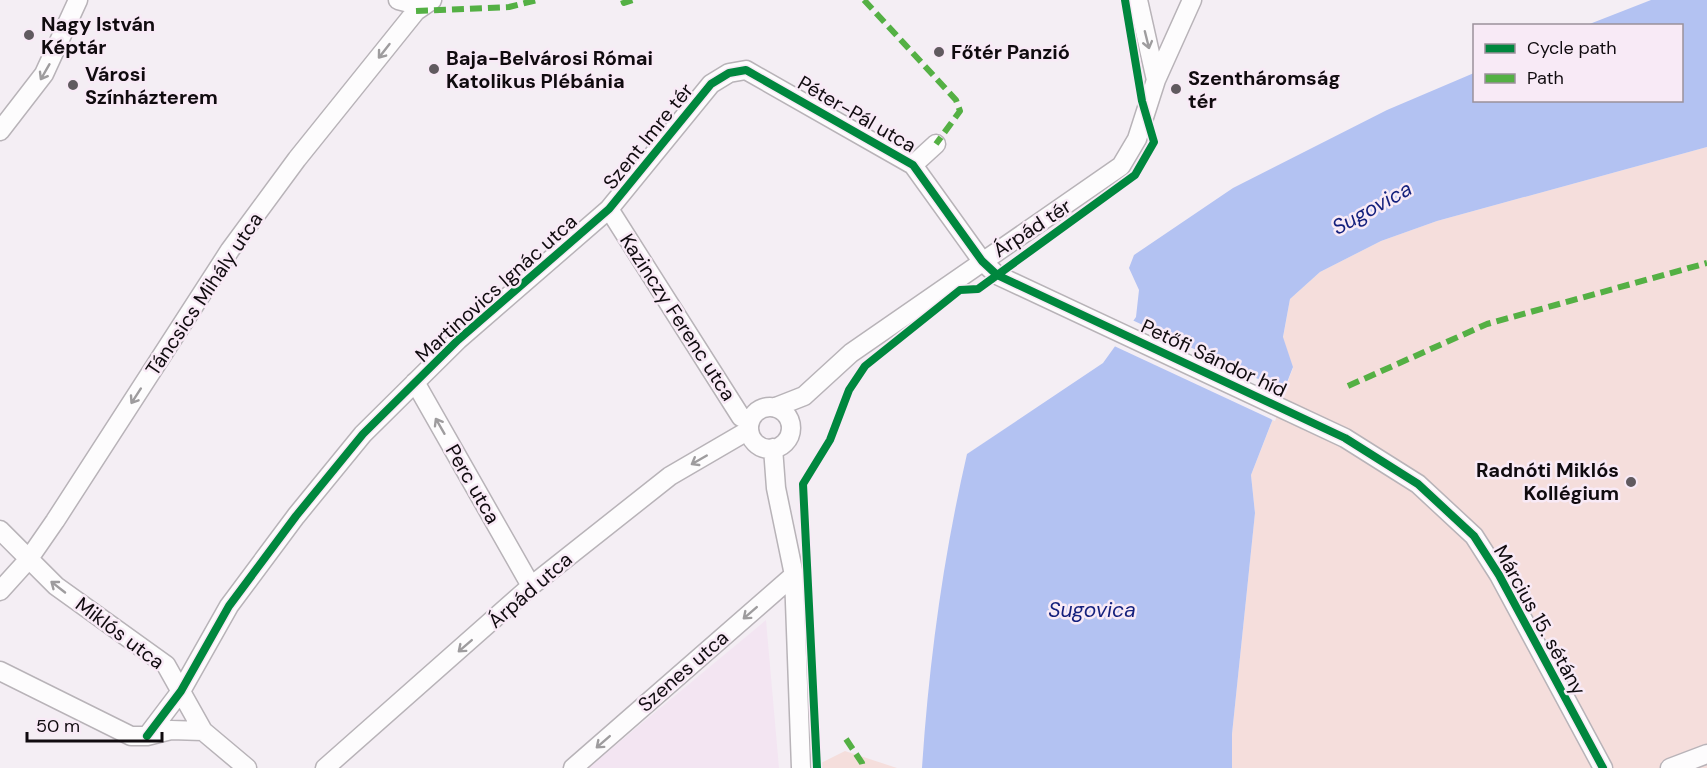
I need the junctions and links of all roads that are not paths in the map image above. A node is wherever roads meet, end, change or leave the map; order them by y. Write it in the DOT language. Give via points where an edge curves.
graph roads {
  1 [pos="78,0"];
  2 [pos="399,0"];
  3 [pos="1138,0"];
  4 [pos="1192,0"];
  5 [pos="427,3"];
  6 [pos="1156,80"];
  7 [pos="711,84"];
  8 [pos="0,131"];
  9 [pos="936,144"];
  10 [pos="914,165"];
  11 [pos="609,209"];
  12 [pos="982,261"];
  13 [pos="1068,307"];
  14 [pos="415,382"];
  15 [pos="804,396"];
  16 [pos="776,407"];
  17 [pos="790,421"];
  18 [pos="749,426"];
  19 [pos="1345,438"];
  20 [pos="780,444"];
  21 [pos="0,531"];
  22 [pos="28,560"];
  23 [pos="794,575"];
  24 [pos="531,586"];
  25 [pos="0,591"];
  26 [pos="0,671"];
  27 [pos="182,691"];
  28 [pos="203,731"];
  29 [pos="147,736"];
  30 [pos="1707,754"];
  31 [pos="247,768"];
  32 [pos="325,768"];
  33 [pos="573,768"];
  34 [pos="801,768"];
  35 [pos="1603,768"];
  36 [pos="1670,768"];
  1 -- 8 [label="street, one-way" via="44,74"];
  2 -- 5 [label="street"];
  3 -- 6 [label="street, one-way"];
  4 -- 6 [label="street"];
  5 -- 22 [label="street, Táncsics Mihály utca, one-way" via="297,159 230,250"];
  6 -- 12 [label="street, Árpád tér" via="1127,160"];
  7 -- 10 [label="street, Péter-Pál utca" via="729,73 746,70"];
  7 -- 11 [label="street, Szent Imre tér"];
  9 -- 10 [label="street"];
  10 -- 12 [label="street, Péter-Pál utca"];
  11 -- 14 [label="street, Martinovics Ignác utca"];
  11 -- 18 [label="street, Kazinczy Ferenc utca"];
  12 -- 13 [label="street, Péter-Pál utca" via="997,275"];
  12 -- 15 [label="street, Árpád tér" via="851,353"];
  13 -- 19 [label="street, Petőfi Sándor híd"];
  24 -- 14 [label="street, Perc utca, one-way"];
  14 -- 27 [label="street, Martinovics Ignác utca" via="363,434 296,516 229,606"];
  15 -- 16 [label="street, Árpád tér"];
  15 -- 17 [label="street, Árpád tér"];
  16 -- 17 [label="street"];
  16 -- 18 [label="street, Árpád tér" via="760,409"];
  17 -- 20 [label="street, Árpád tér"];
  18 -- 20 [label="street" via="758,445"];
  18 -- 24 [label="street, Árpád utca, one-way" via="670,476"];
  19 -- 35 [label="street, Március 15. sétány" via="1418,484 1474,536"];
  20 -- 23 [label="street, Árpád tér" via="782,520"];
  21 -- 22 [label="street, Miklós utca"];
  22 -- 25 [label="street, Táncsics Mihály utca"];
  27 -- 22 [label="street, Miklós utca, one-way" via="166,665 56,586"];
  23 -- 33 [label="street, Szenes utca, one-way"];
  23 -- 34 [label="street, Árpád tér"];
  24 -- 32 [label="street, Árpád utca, one-way"];
  26 -- 29 [label="street" via="113,729 131,736"];
  27 -- 28 [label="street, Miklós utca"];
  27 -- 29 [label="street, Martinovics Ignác utca"];
  28 -- 29 [label="street" via="171,730"];
  28 -- 31 [label="street, Miklós utca"];
  30 -- 36 [label="street"];
}
